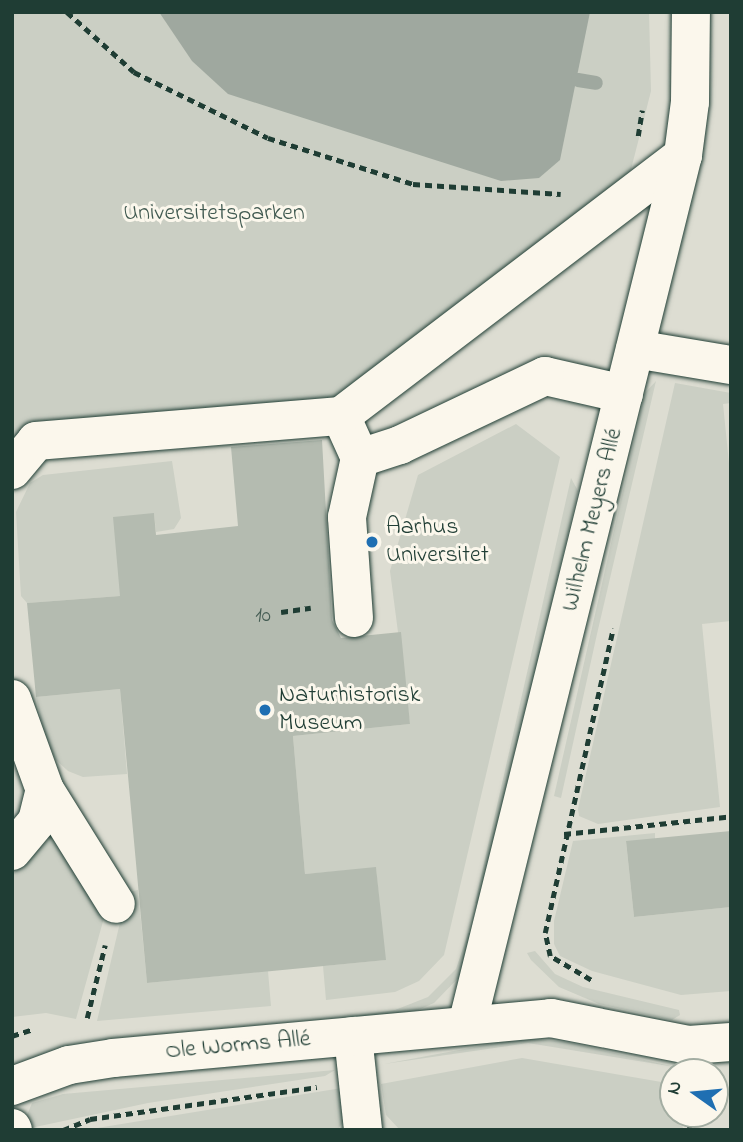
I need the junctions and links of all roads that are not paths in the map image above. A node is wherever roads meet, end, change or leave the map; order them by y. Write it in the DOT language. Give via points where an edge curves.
graph roads {
  1 [pos="691,12"];
  2 [pos="683,155"];
  3 [pos="635,349"];
  4 [pos="731,365"];
  5 [pos="624,394"];
  6 [pos="341,416"];
  7 [pos="360,458"];
  8 [pos="12,470"];
  9 [pos="354,618"];
  10 [pos="12,699"];
  11 [pos="45,790"];
  12 [pos="12,851"];
  13 [pos="116,904"];
  14 [pos="467,1025"];
  15 [pos="353,1036"];
  16 [pos="731,1042"];
  17 [pos="12,1086"];
  18 [pos="363,1130"];
  1 -- 2 [label="street, Wilhelm Meyers Allé" via="692,76"];
  2 -- 3 [label="street, Wilhelm Meyers Allé"];
  2 -- 6 [label="street"];
  3 -- 4 [label="street"];
  3 -- 5 [label="street, Wilhelm Meyers Allé"];
  5 -- 7 [label="street" via="545,376 400,446"];
  5 -- 14 [label="street, Wilhelm Meyers Allé"];
  6 -- 7 [label="street"];
  6 -- 8 [label="street" via="36,441"];
  7 -- 9 [label="street" via="347,517"];
  10 -- 11 [label="street"];
  11 -- 12 [label="street" via="37,821"];
  11 -- 13 [label="street"];
  14 -- 15 [label="street, Ole Worms Allé"];
  14 -- 16 [label="street, Ole Worms Allé" via="551,1018 689,1045"];
  15 -- 17 [label="street, Ole Worms Allé" via="69,1065"];
  15 -- 18 [label="street"];
}
